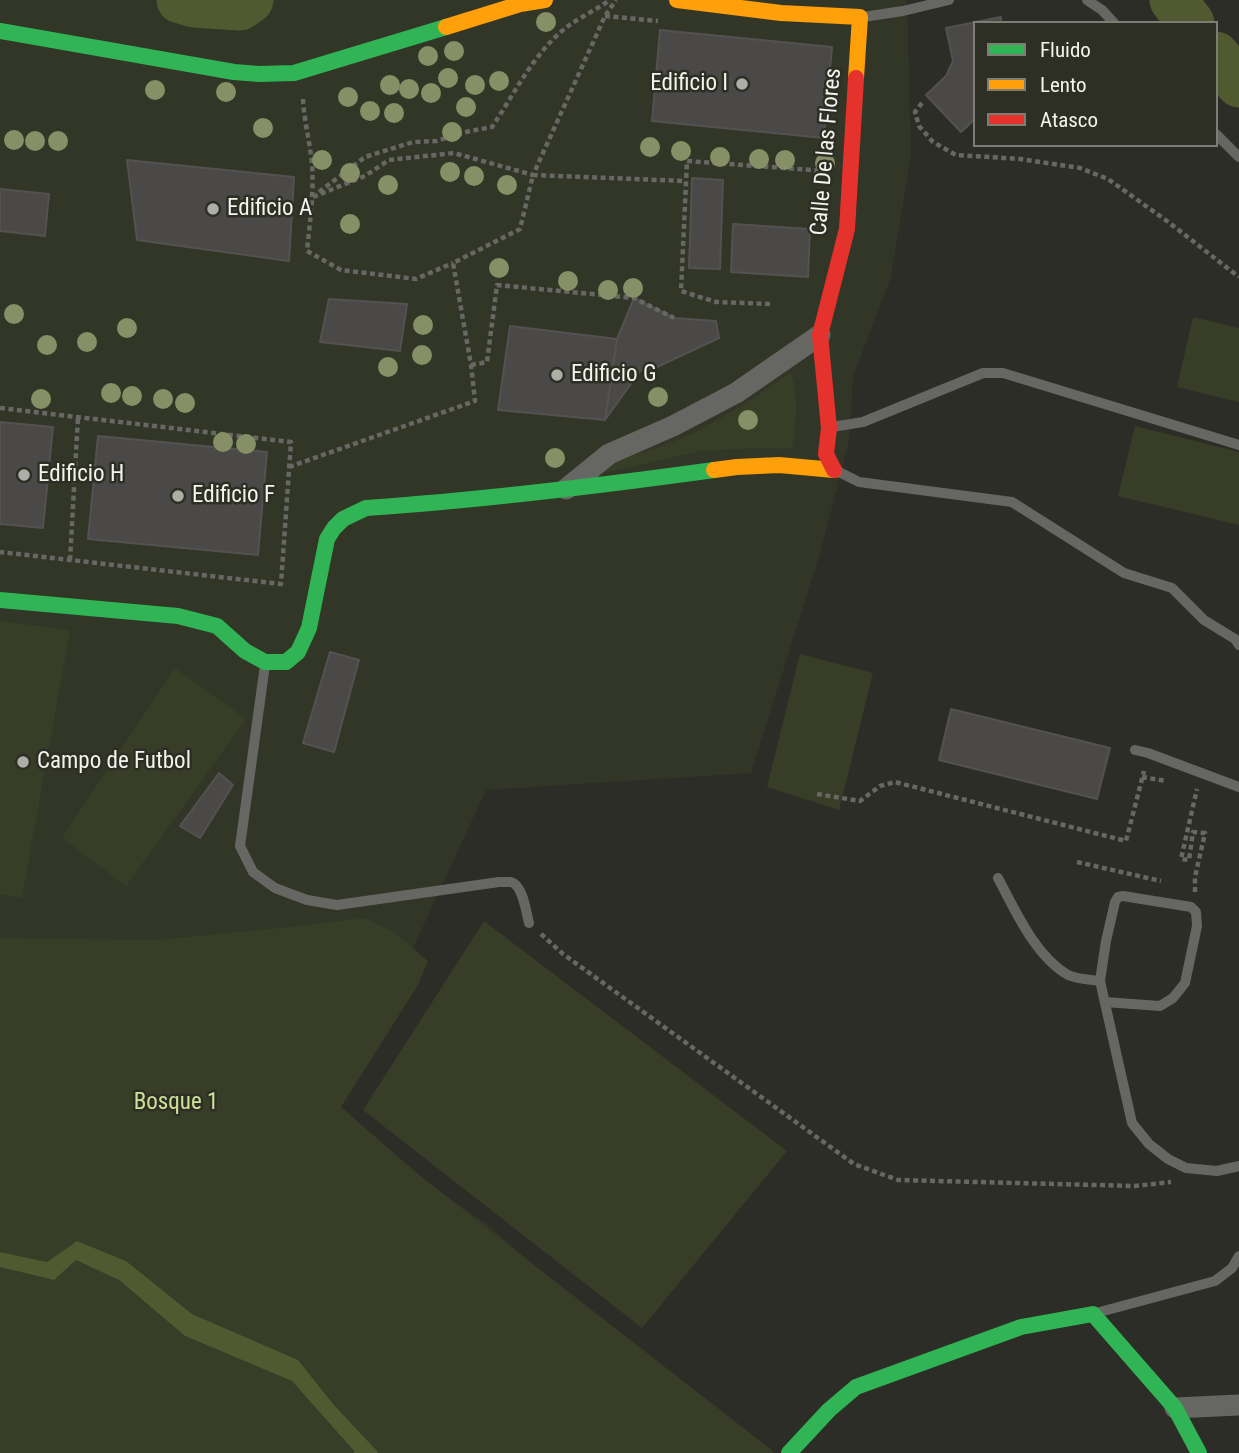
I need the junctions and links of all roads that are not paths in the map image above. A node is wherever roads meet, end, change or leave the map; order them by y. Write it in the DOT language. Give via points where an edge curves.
graph roads {
  1 [pos="545,0"];
  2 [pos="677,0"];
  3 [pos="755,0"];
  4 [pos="949,0"];
  5 [pos="1087,0"];
  6 [pos="521,2"];
  7 [pos="781,13"];
  8 [pos="860,17"];
  9 [pos="1112,21"];
  10 [pos="0,31"];
  11 [pos="1218,136"];
  12 [pos="1239,158"];
  13 [pos="820,335"];
  14 [pos="829,428"];
  15 [pos="1239,445"];
  16 [pos="834,470"];
  17 [pos="565,490"];
  18 [pos="0,600"];
  19 [pos="1239,645"];
  20 [pos="265,662"];
  21 [pos="1135,750"];
  22 [pos="1239,787"];
  23 [pos="998,878"];
  24 [pos="529,923"];
  25 [pos="1100,981"];
  26 [pos="1105,1002"];
  27 [pos="1239,1166"];
  28 [pos="1239,1256"];
  29 [pos="1093,1314"];
  30 [pos="1239,1405"];
  31 [pos="1175,1408"];
  32 [pos="789,1453"];
  33 [pos="1199,1453"];
  1 -- 6 [label="street"];
  2 -- 7 [label="street"];
  3 -- 7 [label="street"];
  4 -- 8 [label="lane"];
  5 -- 9 [label="lane"];
  6 -- 10 [label="street" via="294,73 260,75"];
  7 -- 8 [label="street"];
  8 -- 13 [label="street, Calle De las Flores" via="848,229"];
  11 -- 12 [label="lane"];
  13 -- 14 [label="street, Calle De las Flores"];
  13 -- 17 [label="street" via="736,393 609,454"];
  14 -- 15 [label="lane" via="863,422 983,373 1003,373"];
  14 -- 16 [label="street, Calle De las Flores" via="826,454"];
  16 -- 17 [label="street" via="737,467"];
  16 -- 19 [label="lane" via="859,482 1012,502 1124,573 1172,588 1204,620"];
  17 -- 20 [label="street" via="366,508 354,513 334,526 327,539 309,628 298,652 286,662"];
  18 -- 20 [label="street" via="178,616 217,626"];
  20 -- 24 [label="lane" via="240,846 253,872 275,888 337,905 512,882 518,886"];
  21 -- 22 [label="lane"];
  23 -- 25 [label="lane" via="1043,953 1070,976"];
  25 -- 26 [label="lane"];
  25 -- 26 [label="lane" via="1118,897 1191,907 1196,912 1185,983 1173,998 1160,1006"];
  26 -- 27 [label="lane" via="1132,1123 1149,1144 1186,1168 1217,1171"];
  28 -- 29 [label="lane" via="1233,1268 1215,1281"];
  29 -- 31 [label="street"];
  29 -- 32 [label="street" via="1021,1327 856,1387 821,1416"];
  30 -- 31 [label="street"];
  31 -- 33 [label="street"];
}
